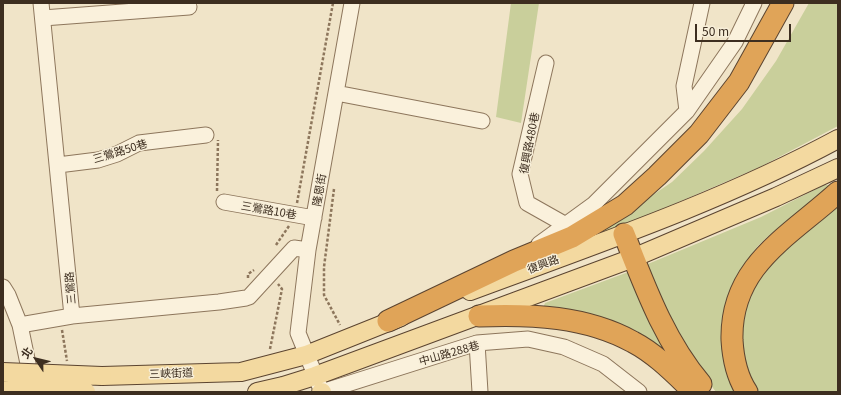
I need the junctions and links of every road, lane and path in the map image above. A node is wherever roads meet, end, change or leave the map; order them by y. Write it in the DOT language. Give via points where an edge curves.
graph roads {
  1 [pos="41,3"];
  2 [pos="333,3"];
  3 [pos="352,3"];
  4 [pos="702,3"];
  5 [pos="754,3"];
  6 [pos="783,3"];
  7 [pos="189,6"];
  8 [pos="43,18"];
  9 [pos="546,63"];
  10 [pos="336,93"];
  11 [pos="687,111"];
  12 [pos="482,120"];
  13 [pos="206,135"];
  14 [pos="838,138"];
  15 [pos="58,164"];
  16 [pos="838,168"];
  17 [pos="335,184"];
  18 [pos="838,192"];
  19 [pos="224,202"];
  20 [pos="295,214"];
  21 [pos="314,218"];
  22 [pos="566,225"];
  23 [pos="624,234"];
  24 [pos="273,250"];
  25 [pos="308,250"];
  26 [pos="633,258"];
  27 [pos="514,261"];
  28 [pos="259,266"];
  29 [pos="264,281"];
  30 [pos="3,287"];
  31 [pos="246,298"];
  32 [pos="479,316"];
  33 [pos="66,317"];
  34 [pos="388,322"];
  35 [pos="20,325"];
  36 [pos="340,325"];
  37 [pos="477,343"];
  38 [pos="269,353"];
  39 [pos="306,355"];
  40 [pos="68,367"];
  41 [pos="3,372"];
  42 [pos="241,372"];
  43 [pos="319,386"];
  44 [pos="3,390"];
  45 [pos="34,392"];
  46 [pos="86,392"];
  47 [pos="257,392"];
  48 [pos="479,392"];
  49 [pos="639,392"];
  50 [pos="694,392"];
  51 [pos="708,392"];
  52 [pos="747,392"];
  1 -- 8 [label="street, 三鶯路"];
  2 -- 20 [label="path"];
  3 -- 10 [label="street, 隆恩街"];
  4 -- 11 [label="street" via="684,86"];
  5 -- 11 [label="street" via="734,42"];
  6 -- 27 [label="highway" via="739,82 699,134 657,176 625,205 593,226"];
  7 -- 8 [label="street"];
  8 -- 15 [label="street, 三鶯路"];
  9 -- 22 [label="street, 復興路480巷" via="520,174 527,203"];
  10 -- 12 [label="street"];
  10 -- 21 [label="street, 隆恩街"];
  11 -- 22 [label="street" via="594,204"];
  13 -- 15 [label="street, 三鶯路50巷" via="139,143 98,160"];
  13 -- 19 [label="path" via="219,135 216,188"];
  14 -- 23 [label="main road, 復興路" via="767,175"];
  15 -- 33 [label="street, 三鶯路"];
  16 -- 26 [label="main road"];
  17 -- 36 [label="path" via="324,267 324,295"];
  18 -- 52 [label="highway" via="763,256 741,288 732,322 733,354"];
  19 -- 20 [label="street, 三鶯路10巷"];
  20 -- 21 [label="street, 三鶯路10巷"];
  20 -- 24 [label="path"];
  21 -- 25 [label="street, 隆恩街"];
  22 -- 27 [label="street"];
  23 -- 26 [label="highway"];
  23 -- 34 [label="main road, 復興路"];
  25 -- 29 [label="street" via="294,248"];
  25 -- 39 [label="street, 隆恩街" via="298,333"];
  26 -- 32 [label="main road"];
  26 -- 51 [label="highway" via="669,340 685,365"];
  27 -- 34 [label="highway"];
  28 -- 31 [label="path" via="248,274"];
  29 -- 31 [label="street"];
  29 -- 38 [label="path" via="277,282 282,289"];
  30 -- 35 [label="street"];
  31 -- 33 [label="street, 三鶯路"];
  32 -- 43 [label="main road"];
  32 -- 50 [label="highway" via="539,316 587,324 610,331 634,342 656,357"];
  33 -- 35 [label="street"];
  33 -- 40 [label="path"];
  34 -- 39 [label="main road, 復興路"];
  35 -- 45 [label="street"];
  37 -- 43 [label="street, 中山路288巷"];
  37 -- 48 [label="street"];
  37 -- 49 [label="street, 中山路288巷" via="528,339 564,347 603,364"];
  39 -- 42 [label="main road, 復興路"];
  39 -- 43 [label="street, 隆恩街"];
  41 -- 42 [label="main road, 三峽街道, bridge" via="102,376"];
  43 -- 47 [label="main road" via="283,386"];
  44 -- 46 [label="main road, bridge"];
}
